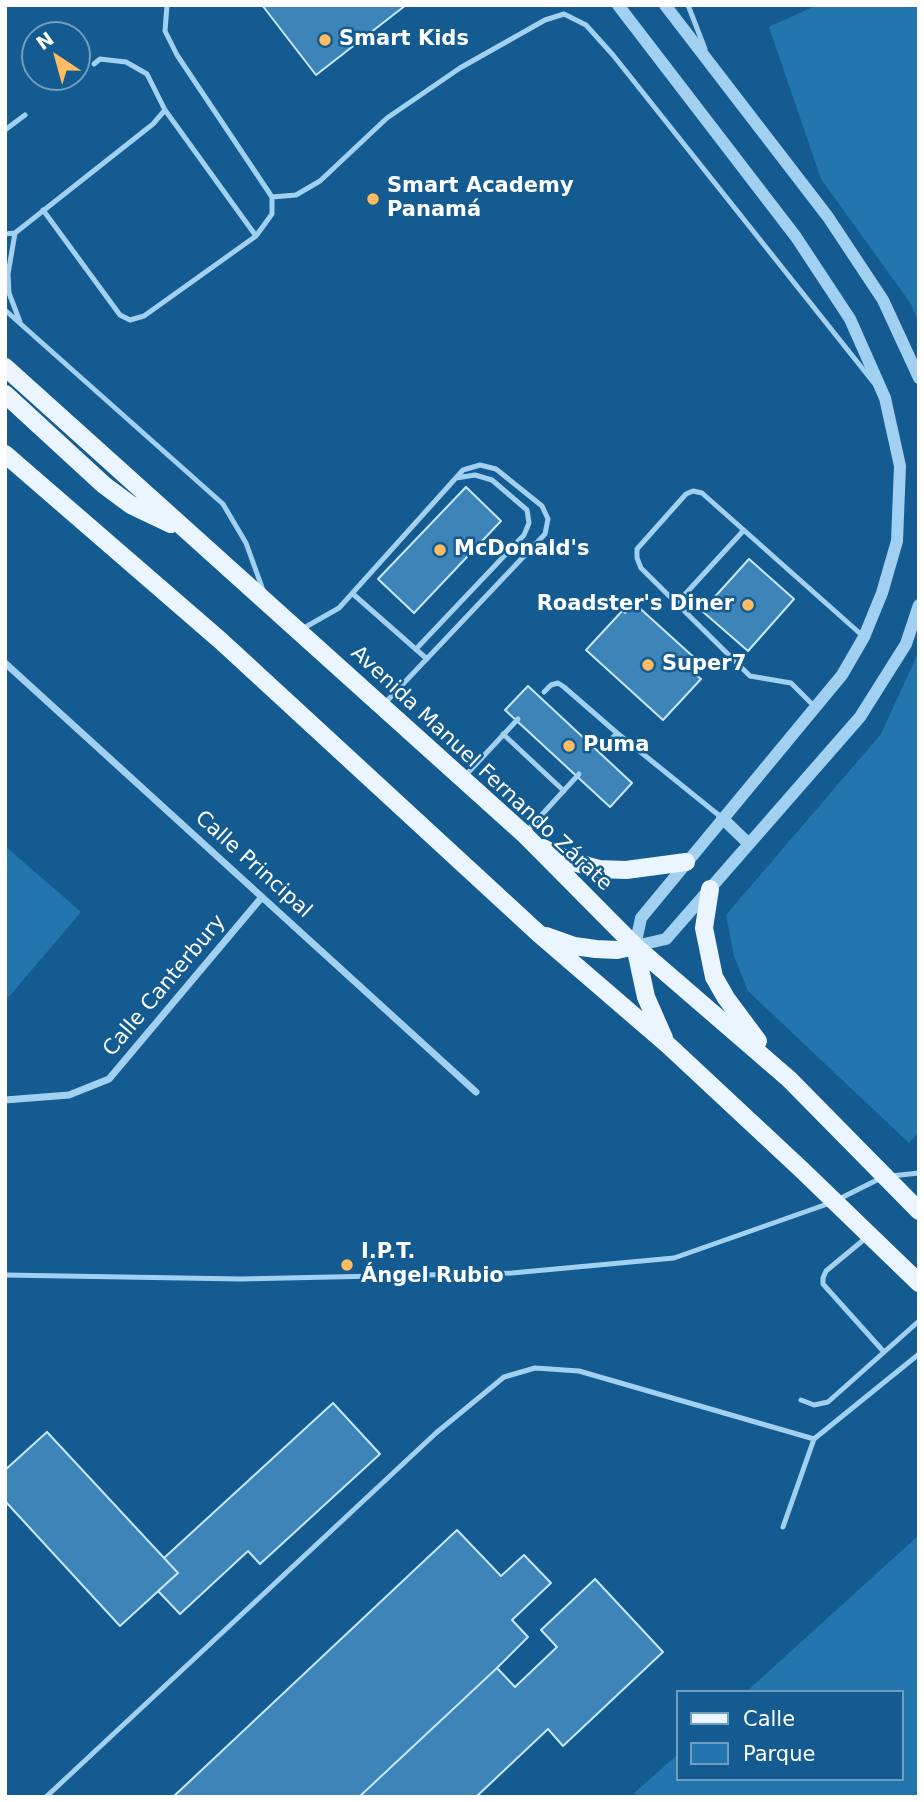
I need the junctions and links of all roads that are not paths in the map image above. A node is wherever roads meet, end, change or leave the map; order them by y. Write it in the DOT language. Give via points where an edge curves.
graph roads {
  1 [pos="167,5"];
  2 [pos="561,5"];
  3 [pos="618,5"];
  4 [pos="665,5"];
  5 [pos="688,5"];
  6 [pos="564,14"];
  7 [pos="94,64"];
  8 [pos="711,65"];
  9 [pos="165,110"];
  10 [pos="25,115"];
  11 [pos="5,130"];
  12 [pos="272,197"];
  13 [pos="43,210"];
  14 [pos="15,233"];
  15 [pos="5,234"];
  16 [pos="256,236"];
  17 [pos="5,310"];
  18 [pos="21,325"];
  19 [pos="5,367"];
  20 [pos="919,378"];
  21 [pos="5,394"];
  22 [pos="885,398"];
  23 [pos="5,454"];
  24 [pos="456,478"];
  25 [pos="744,530"];
  26 [pos="187,531"];
  27 [pos="353,594"];
  28 [pos="267,603"];
  29 [pos="677,603"];
  30 [pos="919,606"];
  31 [pos="299,630"];
  32 [pos="864,636"];
  33 [pos="416,649"];
  34 [pos="427,659"];
  35 [pos="5,663"];
  36 [pos="544,692"];
  37 [pos="382,707"];
  38 [pos="815,707"];
  39 [pos="518,719"];
  40 [pos="617,733"];
  41 [pos="503,734"];
  42 [pos="602,750"];
  43 [pos="579,774"];
  44 [pos="462,779"];
  45 [pos="564,791"];
  46 [pos="722,818"];
  47 [pos="529,839"];
  48 [pos="749,844"];
  49 [pos="686,862"];
  50 [pos="710,889"];
  51 [pos="262,897"];
  52 [pos="537,933"];
  53 [pos="635,946"];
  54 [pos="668,1045"];
  55 [pos="789,1079"];
  56 [pos="477,1092"];
  57 [pos="5,1100"];
  58 [pos="919,1172"];
  59 [pos="883,1177"];
  60 [pos="833,1202"];
  61 [pos="919,1211"];
  62 [pos="869,1236"];
  63 [pos="5,1275"];
  64 [pos="919,1283"];
  65 [pos="919,1321"];
  66 [pos="884,1352"];
  67 [pos="919,1354"];
  68 [pos="801,1400"];
  69 [pos="814,1439"];
  70 [pos="783,1527"];
  71 [pos="46,1797"];
  1 -- 12 [label="lane" via="165,30 177,55"];
  2 -- 6 [label="lane"];
  3 -- 22 [label="street" via="796,237 850,319"];
  4 -- 8 [label="street"];
  5 -- 8 [label="lane"];
  6 -- 12 [label="lane" via="460,68 387,118 320,181 296,195"];
  6 -- 22 [label="lane" via="586,25 613,55"];
  7 -- 9 [label="lane" via="100,60 126,62 147,74"];
  8 -- 20 [label="street" via="828,217 883,300"];
  9 -- 13 [label="lane"];
  9 -- 16 [label="lane"];
  10 -- 11 [label="lane"];
  12 -- 16 [label="lane" via="272,214"];
  13 -- 14 [label="lane"];
  13 -- 16 [label="lane" via="120,315 130,320 144,316"];
  14 -- 15 [label="lane"];
  14 -- 18 [label="lane" via="9,293"];
  17 -- 18 [label="lane"];
  18 -- 28 [label="lane" via="223,504 246,543"];
  19 -- 26 [label="main road, Avenida Manuel Fernando Zárate"];
  21 -- 26 [label="main road" via="104,485 131,505"];
  22 -- 32 [label="street" via="900,466 897,541"];
  23 -- 52 [label="main road" via="221,641"];
  24 -- 27 [label="lane"];
  24 -- 33 [label="lane" via="475,475 492,480 527,510 529,523 524,535"];
  24 -- 34 [label="lane" via="463,470 480,466 496,469 542,506 548,519 545,534"];
  25 -- 29 [label="lane"];
  25 -- 29 [label="lane" via="702,493 686,494 637,549 641,568"];
  25 -- 32 [label="lane"];
  26 -- 28 [label="main road, Avenida Manuel Fernando Zárate"];
  27 -- 31 [label="lane" via="339,608"];
  27 -- 33 [label="lane"];
  28 -- 31 [label="main road, Avenida Manuel Fernando Zárate"];
  29 -- 38 [label="lane" via="750,676 791,683"];
  30 -- 48 [label="street" via="906,644 860,717"];
  31 -- 37 [label="main road, Avenida Manuel Fernando Zárate"];
  32 -- 38 [label="street" via="842,675"];
  33 -- 34 [label="lane"];
  34 -- 37 [label="lane"];
  35 -- 51 [label="street, Calle Principal"];
  36 -- 40 [label="lane" via="558,683"];
  37 -- 44 [label="main road, Avenida Manuel Fernando Zárate"];
  38 -- 46 [label="street"];
  39 -- 41 [label="lane"];
  40 -- 42 [label="lane"];
  40 -- 46 [label="lane"];
  41 -- 44 [label="lane"];
  41 -- 45 [label="lane"];
  43 -- 45 [label="lane"];
  44 -- 47 [label="main road, Avenida Manuel Fernando Zárate"];
  45 -- 47 [label="lane"];
  46 -- 48 [label="street"];
  46 -- 49 [label="street"];
  47 -- 49 [label="main road" via="570,861 599,869"];
  47 -- 53 [label="main road, Avenida Manuel Fernando Zárate"];
  48 -- 50 [label="street"];
  49 -- 53 [label="street" via="640,918"];
  50 -- 53 [label="street" via="666,939"];
  50 -- 55 [label="main road" via="704,928 714,977"];
  51 -- 56 [label="street, Calle Principal"];
  51 -- 57 [label="street, Calle Canterbury" via="109,1079 69,1095"];
  52 -- 53 [label="main road" via="596,949"];
  52 -- 54 [label="main road"];
  53 -- 54 [label="main road" via="646,997"];
  53 -- 55 [label="main road, Avenida Manuel Fernando Zárate"];
  54 -- 60 [label="main road"];
  55 -- 59 [label="main road, Avenida Manuel Fernando Zárate"];
  58 -- 59 [label="lane"];
  59 -- 60 [label="lane"];
  59 -- 61 [label="main road, Avenida Manuel Fernando Zárate"];
  60 -- 62 [label="main road"];
  60 -- 63 [label="lane" via="674,1258 512,1273 240,1279"];
  62 -- 64 [label="main road"];
  62 -- 66 [label="lane" via="826,1271 823,1284"];
  65 -- 66 [label="lane"];
  66 -- 68 [label="lane" via="828,1402 814,1405"];
  67 -- 69 [label="lane"];
  69 -- 70 [label="lane"];
  69 -- 71 [label="lane" via="579,1371 535,1368 504,1377 436,1433"];
}
